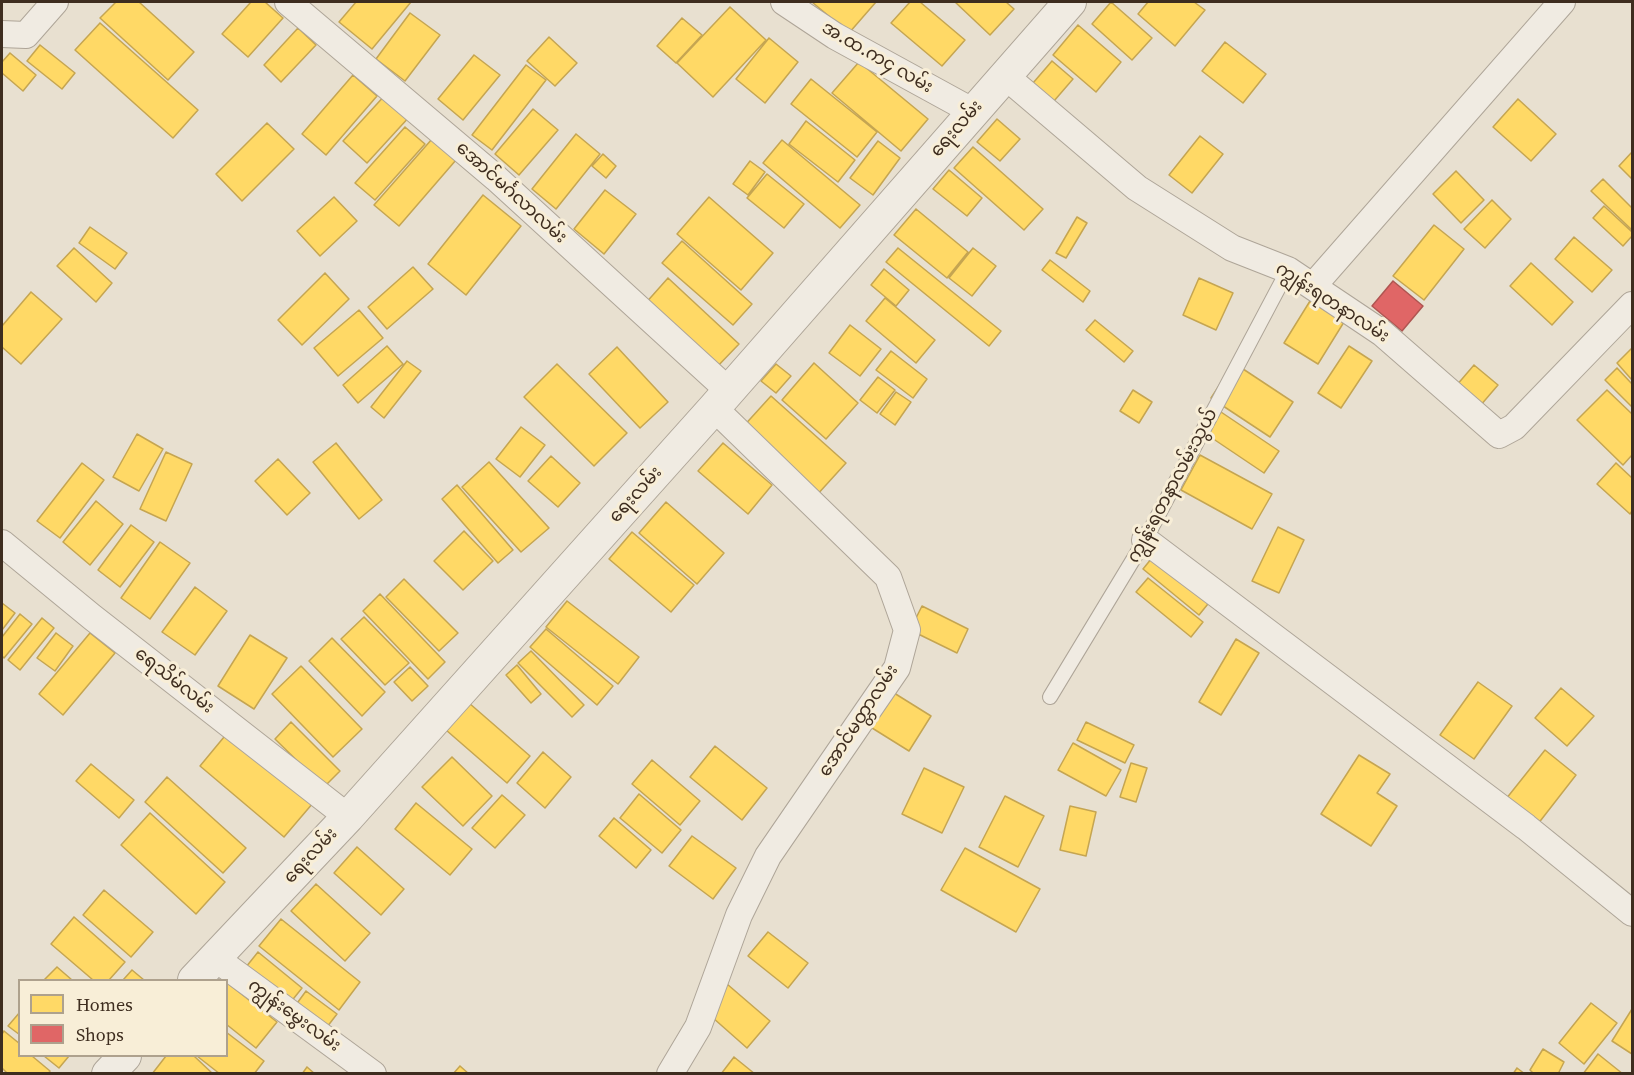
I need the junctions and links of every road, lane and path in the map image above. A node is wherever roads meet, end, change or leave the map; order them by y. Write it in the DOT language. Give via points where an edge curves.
graph roads {
  1 [pos="55,2"];
  2 [pos="288,2"];
  3 [pos="784,2"];
  4 [pos="1070,2"];
  5 [pos="1562,2"];
  6 [pos="2,34"];
  7 [pos="1004,75"];
  8 [pos="972,111"];
  9 [pos="1288,270"];
  10 [pos="1313,286"];
  11 [pos="1632,305"];
  12 [pos="722,399"];
  13 [pos="1145,540"];
  14 [pos="2,543"];
  15 [pos="1050,697"];
  16 [pos="348,817"];
  17 [pos="1632,913"];
  18 [pos="215,958"];
  19 [pos="196,979"];
  20 [pos="124,1057"];
  21 [pos="108,1074"];
  22 [pos="373,1074"];
  23 [pos="670,1074"];
  1 -- 6 [label="street" via="26,35"];
  2 -- 12 [label="street, အောင်မင်္ဂလာလမ်း" via="496,178"];
  3 -- 8 [label="street, အ.ထ.က၄ လမ်း" via="836,36"];
  4 -- 7 [label="street, ရေးလမ်း"];
  5 -- 10 [label="street"];
  7 -- 8 [label="street, ရေးလမ်း"];
  7 -- 9 [label="street, ကျွန်းရတနာလမ်း" via="1137,188 1232,248"];
  8 -- 12 [label="street, ရေးလမ်း"];
  9 -- 10 [label="street, ကျွန်းရတနာလမ်း"];
  9 -- 13 [label="lane, ကျွန်းရတနာလမ်းသွယ်"];
  10 -- 11 [label="street, ကျွန်းရတနာလမ်း" via="1382,333 1499,435 1514,428"];
  12 -- 16 [label="street, ရေးလမ်း"];
  12 -- 23 [label="street, အောင်မတ္တာလမ်း" via="888,577 907,630 897,668 768,856 739,915 699,1027"];
  13 -- 15 [label="lane, ကျွန်းရတနာလမ်းသွယ်"];
  13 -- 17 [label="street" via="1526,827"];
  14 -- 16 [label="street, ရေသိမ်လမ်း"];
  16 -- 18 [label="street, ရေးလမ်း"];
  18 -- 19 [label="street, ရေးလမ်း"];
  18 -- 22 [label="street, ကျွန်းမွှေးလမ်း"];
  20 -- 21 [label="street"];
}
